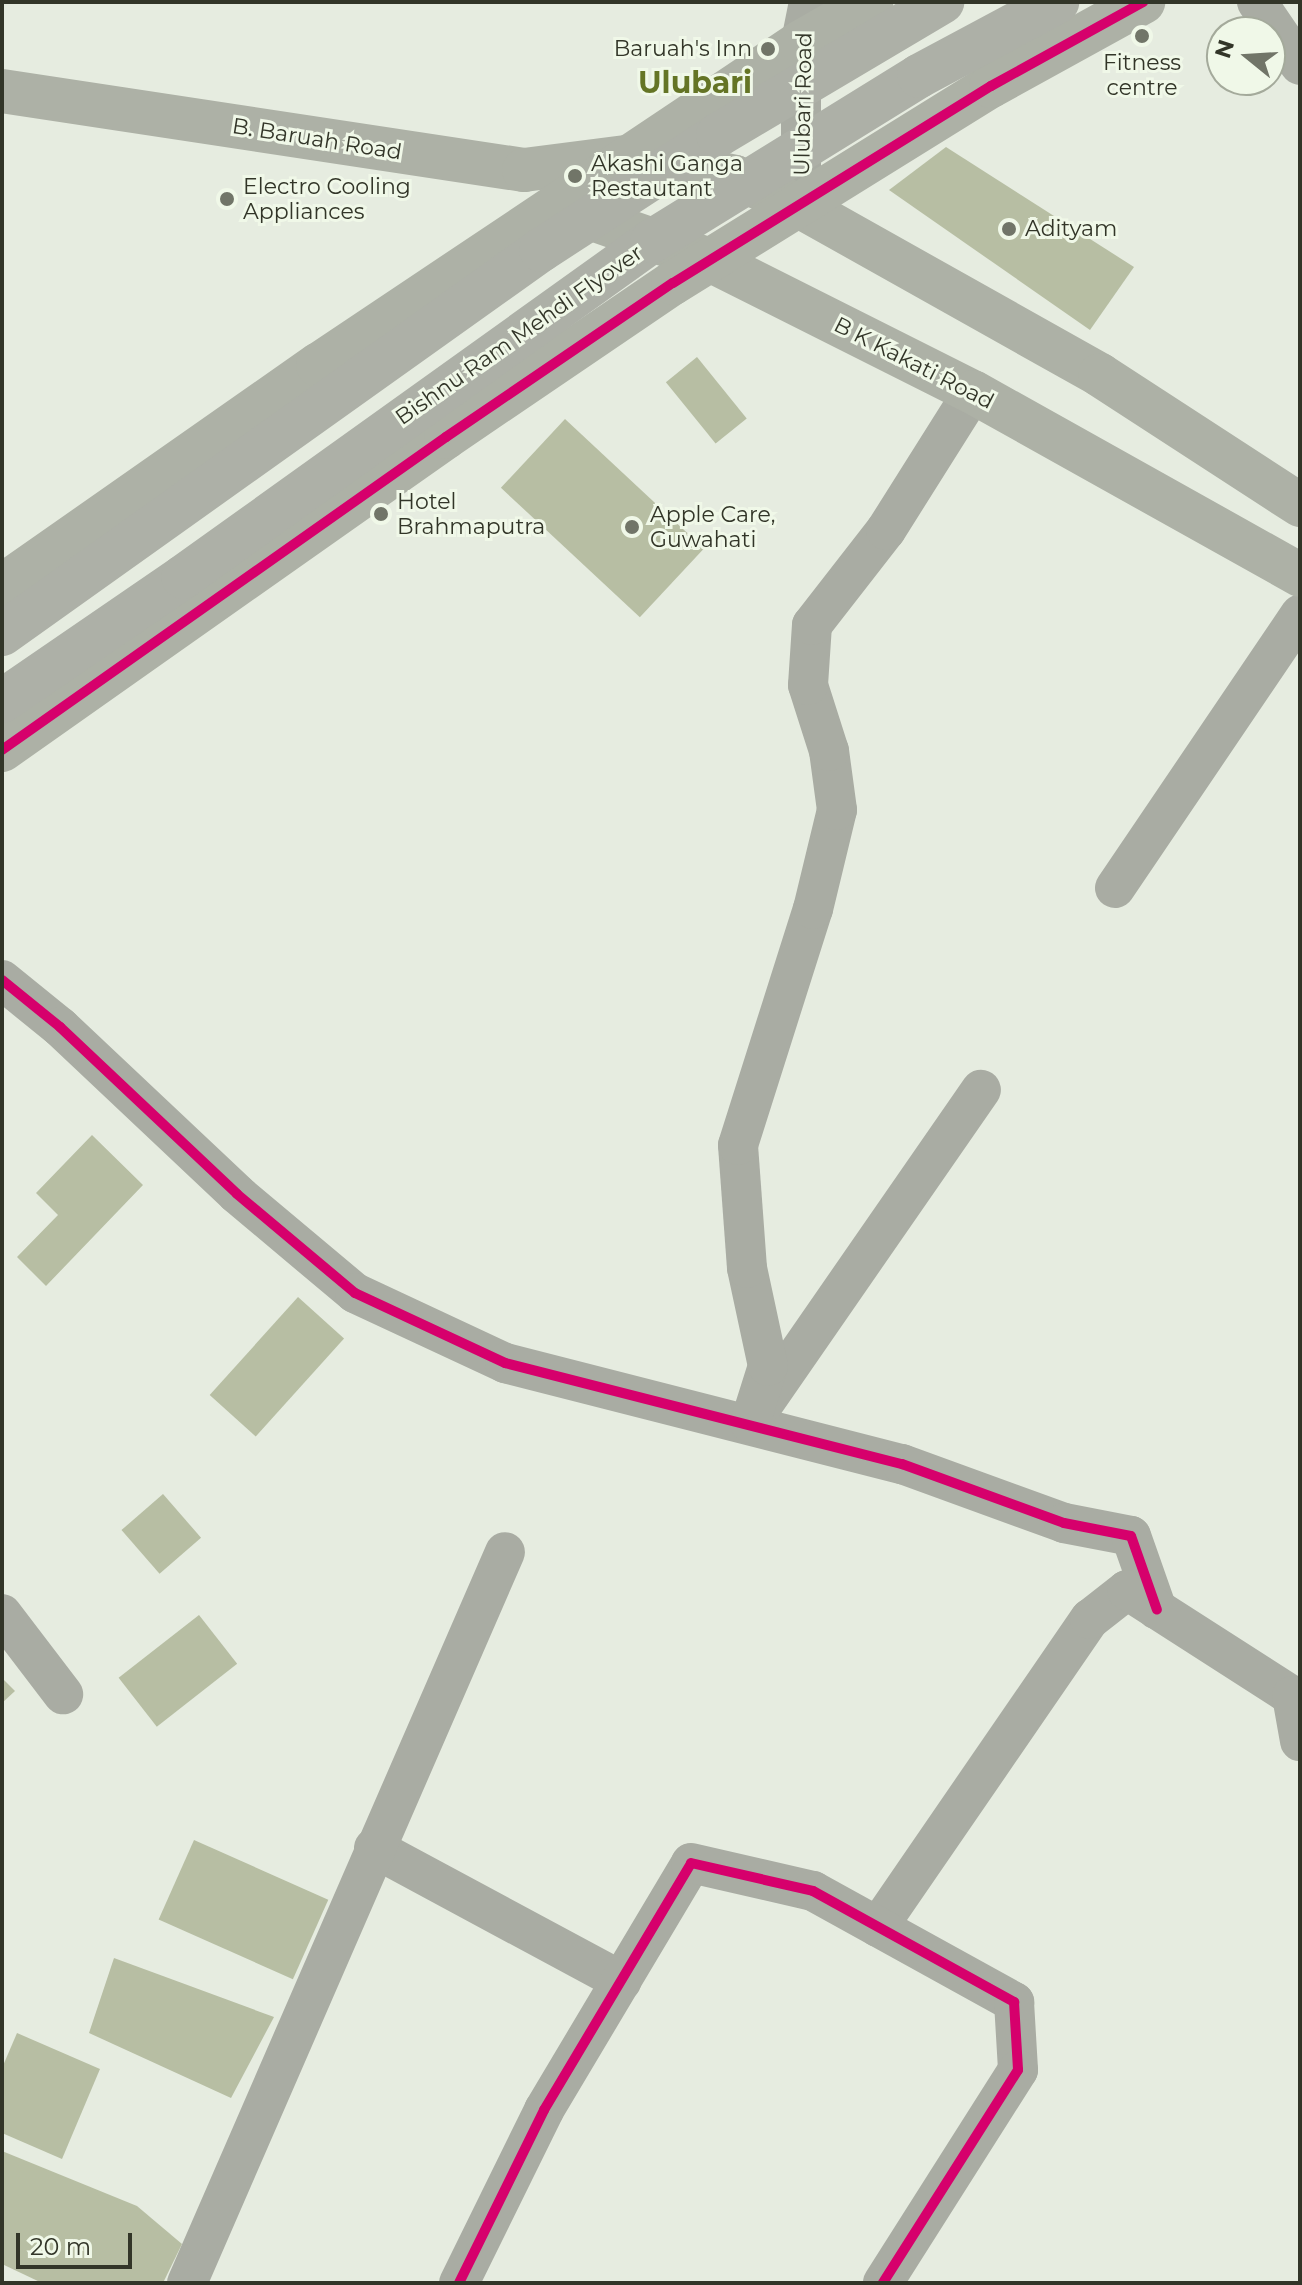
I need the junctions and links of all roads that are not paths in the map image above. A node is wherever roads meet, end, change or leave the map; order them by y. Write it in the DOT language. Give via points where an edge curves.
graph roads {
  1 [pos="871,2"];
  2 [pos="942,2"];
  3 [pos="1057,2"];
  4 [pos="1143,2"];
  5 [pos="1257,2"];
  6 [pos="805,22"];
  7 [pos="1300,65"];
  8 [pos="2,91"];
  9 [pos="633,156"];
  10 [pos="524,170"];
  11 [pos="557,207"];
  12 [pos="801,207"];
  13 [pos="712,261"];
  14 [pos="973,392"];
  15 [pos="1295,490"];
  16 [pos="1300,575"];
  17 [pos="2,586"];
  18 [pos="1300,615"];
  19 [pos="2,634"];
  20 [pos="2,701"];
  21 [pos="2,750"];
  22 [pos="1115,888"];
  23 [pos="2,980"];
  24 [pos="981,1090"];
  25 [pos="750,1423"];
  26 [pos="505,1552"];
  27 [pos="1157,1610"];
  28 [pos="2,1614"];
  29 [pos="63,1694"];
  30 [pos="1300,1741"];
  31 [pos="374,1848"];
  32 [pos="878,1927"];
  33 [pos="621,1981"];
  34 [pos="187,2283"];
  35 [pos="459,2283"];
  36 [pos="883,2283"];
  1 -- 6 [label="street"];
  2 -- 19 [label="main road, bridge" via="718,135 541,250"];
  3 -- 20 [label="main road, Bishnu Ram Mehdi Flyover, bridge" via="919,76 632,254"];
  4 -- 12 [label="street" via="991,86"];
  5 -- 7 [label="street"];
  6 -- 9 [label="street"];
  6 -- 12 [label="street, Ulubari Road"];
  8 -- 10 [label="street, B. Baruah Road"];
  9 -- 10 [label="street, B. Baruah Road"];
  9 -- 11 [label="street"];
  9 -- 12 [label="street" via="735,177"];
  10 -- 11 [label="street, B K Kakati Road"];
  11 -- 13 [label="street, B K Kakati Road"];
  11 -- 17 [label="street" via="318,365"];
  12 -- 13 [label="street"];
  12 -- 15 [label="street"];
  13 -- 14 [label="street, B K Kakati Road"];
  13 -- 21 [label="street" via="471,420"];
  14 -- 16 [label="street, B K Kakati Road"];
  14 -- 25 [label="street" via="886,530 812,625 808,685 829,751 837,810 813,909 738,1145 747,1268 768,1366"];
  18 -- 22 [label="street"];
  23 -- 25 [label="street" via="60,1027 237,1194 355,1293 505,1363"];
  24 -- 25 [label="street"];
  25 -- 27 [label="street" via="902,1464 1064,1523 1131,1536"];
  26 -- 31 [label="street"];
  27 -- 30 [label="street" via="1292,1696"];
  27 -- 32 [label="street" via="1127,1590 1090,1619"];
  28 -- 29 [label="street"];
  31 -- 33 [label="street"];
  31 -- 34 [label="street"];
  32 -- 33 [label="street" via="813,1891 691,1863"];
  32 -- 36 [label="street" via="1014,2002 1018,2070"];
  33 -- 35 [label="street" via="544,2110"];
}
